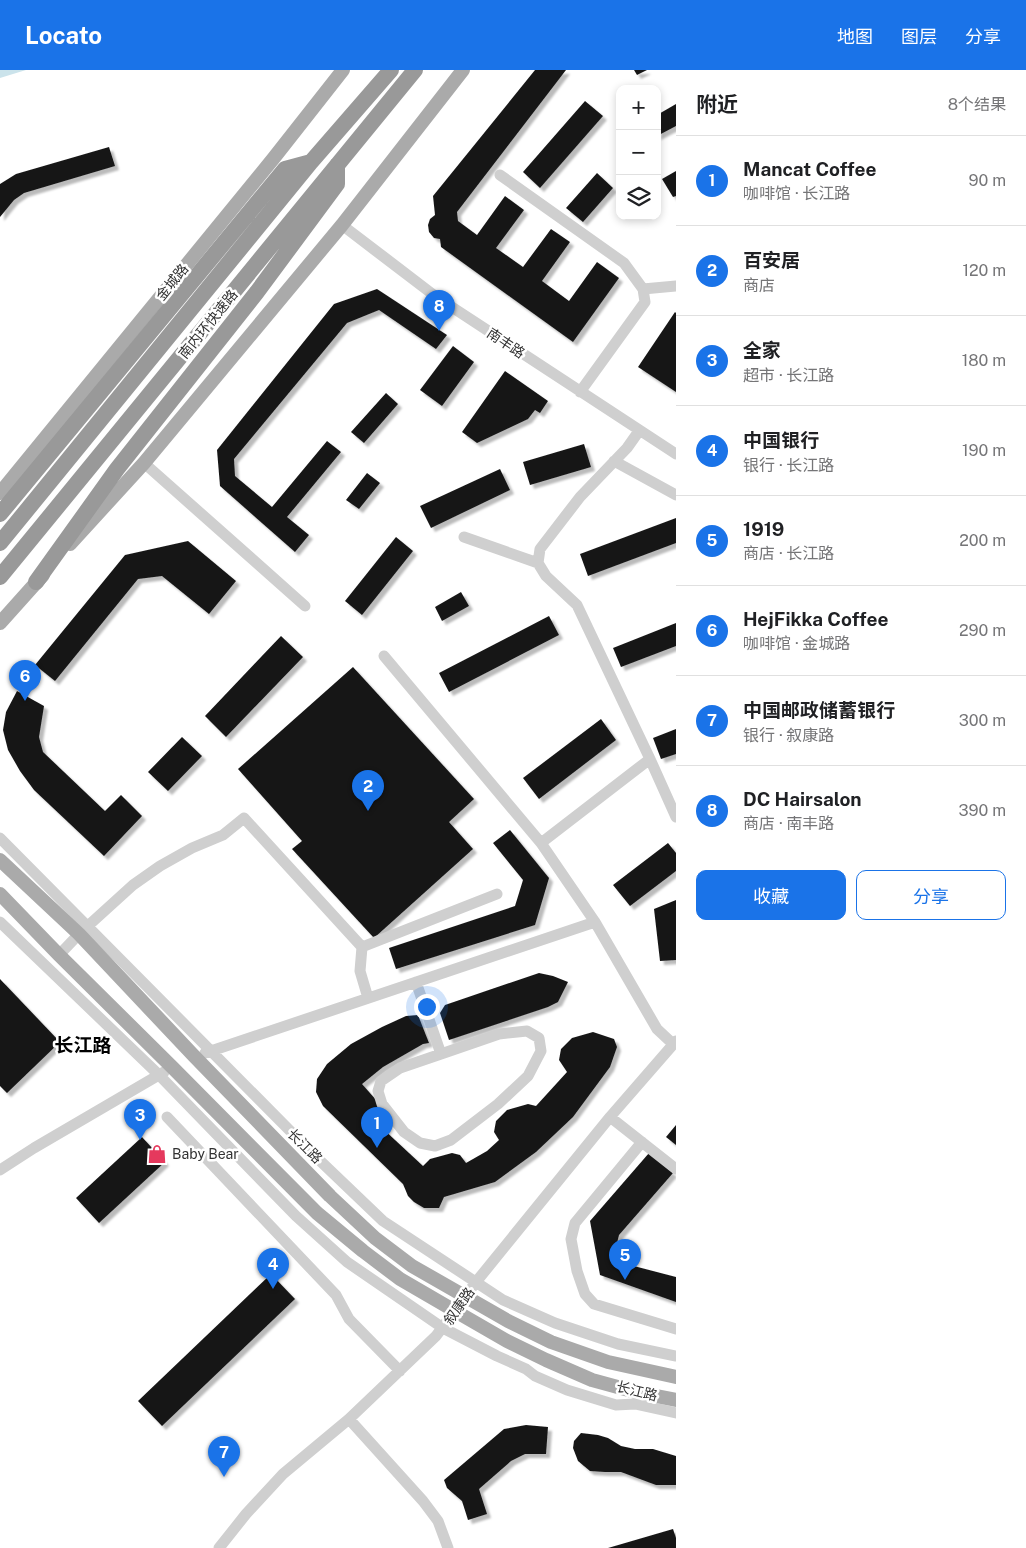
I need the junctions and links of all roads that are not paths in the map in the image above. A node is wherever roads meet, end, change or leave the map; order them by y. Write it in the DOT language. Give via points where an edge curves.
graph roads {
  1 [pos="343,70"];
  2 [pos="390,70"];
  3 [pos="415,70"];
  4 [pos="463,70"];
  5 [pos="312,162"];
  6 [pos="337,165"];
  7 [pos="500,175"];
  8 [pos="342,224"];
  9 [pos="676,286"];
  10 [pos="643,289"];
  11 [pos="580,392"];
  12 [pos="639,431"];
  13 [pos="676,454"];
  14 [pos="614,461"];
  15 [pos="144,463"];
  16 [pos="0,493"];
  17 [pos="676,495"];
  18 [pos="0,514"];
  19 [pos="464,537"];
  20 [pos="0,543"];
  21 [pos="538,563"];
  22 [pos="0,577"];
  23 [pos="36,582"];
  24 [pos="305,606"];
  25 [pos="0,623"];
  26 [pos="384,656"];
  27 [pos="650,759"];
  28 [pos="676,817"];
  29 [pos="0,838"];
  30 [pos="541,842"];
  31 [pos="0,860"];
  32 [pos="0,894"];
  33 [pos="497,894"];
  34 [pos="0,922"];
  35 [pos="595,922"];
  36 [pos="84,930"];
  37 [pos="362,947"];
  38 [pos="59,955"];
  39 [pos="416,982"];
  40 [pos="368,998"];
  41 [pos="675,1043"];
  42 [pos="210,1051"];
  43 [pos="441,1054"];
  44 [pos="194,1056"];
  45 [pos="172,1067"];
  46 [pos="159,1074"];
  47 [pos="167,1117"];
  48 [pos="610,1117"];
  49 [pos="642,1142"];
  50 [pos="676,1169"];
  51 [pos="0,1170"];
  52 [pos="476,1282"];
  53 [pos="466,1296"];
  54 [pos="455,1311"];
  55 [pos="443,1328"];
  56 [pos="676,1329"];
  57 [pos="676,1356"];
  58 [pos="400,1370"];
  59 [pos="676,1377"];
  60 [pos="676,1400"];
  61 [pos="676,1413"];
  62 [pos="349,1419"];
  63 [pos="219,1548"];
  64 [pos="448,1548"];
  1 -- 16 [label="main road, 金城路"];
  2 -- 5 [label="highway, 南内环快速路"];
  3 -- 6 [label="highway, 南内环快速路"];
  4 -- 8 [label="main road"];
  5 -- 18 [label="highway" via="285,169"];
  5 -- 20 [label="highway, 南内环快速路"];
  6 -- 22 [label="highway, 南内环快速路"];
  6 -- 23 [label="highway" via="337,184 257,292 117,469"];
  7 -- 10 [label="street" via="624,264"];
  8 -- 11 [label="street, 南丰路" via="435,296"];
  8 -- 15 [label="main road"];
  9 -- 10 [label="street"];
  10 -- 11 [label="street" via="645,302"];
  11 -- 12 [label="street, 南丰路"];
  12 -- 13 [label="street, 南丰路"];
  12 -- 14 [label="street"];
  14 -- 17 [label="street"];
  14 -- 21 [label="street" via="580,497 540,549"];
  15 -- 23 [label="main road"];
  15 -- 24 [label="street"];
  19 -- 21 [label="street"];
  21 -- 27 [label="street" via="546,576 577,605"];
  23 -- 25 [label="main road"];
  26 -- 30 [label="street"];
  27 -- 28 [label="street"];
  27 -- 30 [label="street"];
  29 -- 36 [label="street, 长江路"];
  30 -- 35 [label="street"];
  31 -- 36 [label="main road, 长江路"];
  32 -- 38 [label="main road, 长江路"];
  33 -- 37 [label="street"];
  34 -- 46 [label="street, 长江路"];
  35 -- 39 [label="street"];
  35 -- 41 [label="street" via="657,1029"];
  36 -- 37 [label="street" via="133,885 160,866 223,835 244,818"];
  36 -- 38 [label="street"];
  36 -- 42 [label="street, 长江路"];
  36 -- 44 [label="main road, 长江路"];
  37 -- 40 [label="street" via="360,972"];
  38 -- 45 [label="main road, 长江路"];
  39 -- 40 [label="street"];
  39 -- 43 [label="street"];
  40 -- 42 [label="street"];
  41 -- 48 [label="street, 叙康路"];
  42 -- 44 [label="street"];
  42 -- 52 [label="street, 长江路" via="383,1220"];
  43 -- 43 [label="street" via="499,1034 527,1031 539,1038 541,1051 528,1076 498,1104 451,1140 435,1146 420,1143 404,1132 382,1104 378,1090 381,1081 400,1068"];
  44 -- 53 [label="main road, 长江路" via="375,1238 412,1266"];
  45 -- 46 [label="street"];
  45 -- 54 [label="main road, 长江路" via="317,1213 400,1279"];
  46 -- 51 [label="street"];
  46 -- 55 [label="street, 长江路" via="303,1223 348,1262"];
  47 -- 58 [label="street" via="336,1295 349,1319"];
  48 -- 49 [label="street"];
  48 -- 52 [label="street, 叙康路"];
  49 -- 50 [label="street"];
  49 -- 56 [label="street" via="575,1223 571,1239 582,1286 594,1304"];
  52 -- 53 [label="street, 叙康路"];
  52 -- 57 [label="street, 长江路" via="503,1300 555,1323 618,1344"];
  53 -- 54 [label="street, 叙康路"];
  53 -- 59 [label="main road, 长江路" via="550,1342 608,1362"];
  54 -- 55 [label="street, 叙康路"];
  54 -- 60 [label="main road, 长江路" via="514,1344 592,1380"];
  55 -- 58 [label="street, 叙康路"];
  55 -- 61 [label="street, 长江路" via="567,1390 616,1405 635,1404"];
  58 -- 62 [label="street, 叙康路"];
  62 -- 63 [label="street, 叙康路" via="283,1474"];
  62 -- 64 [label="street" via="423,1501 438,1521"];
}
